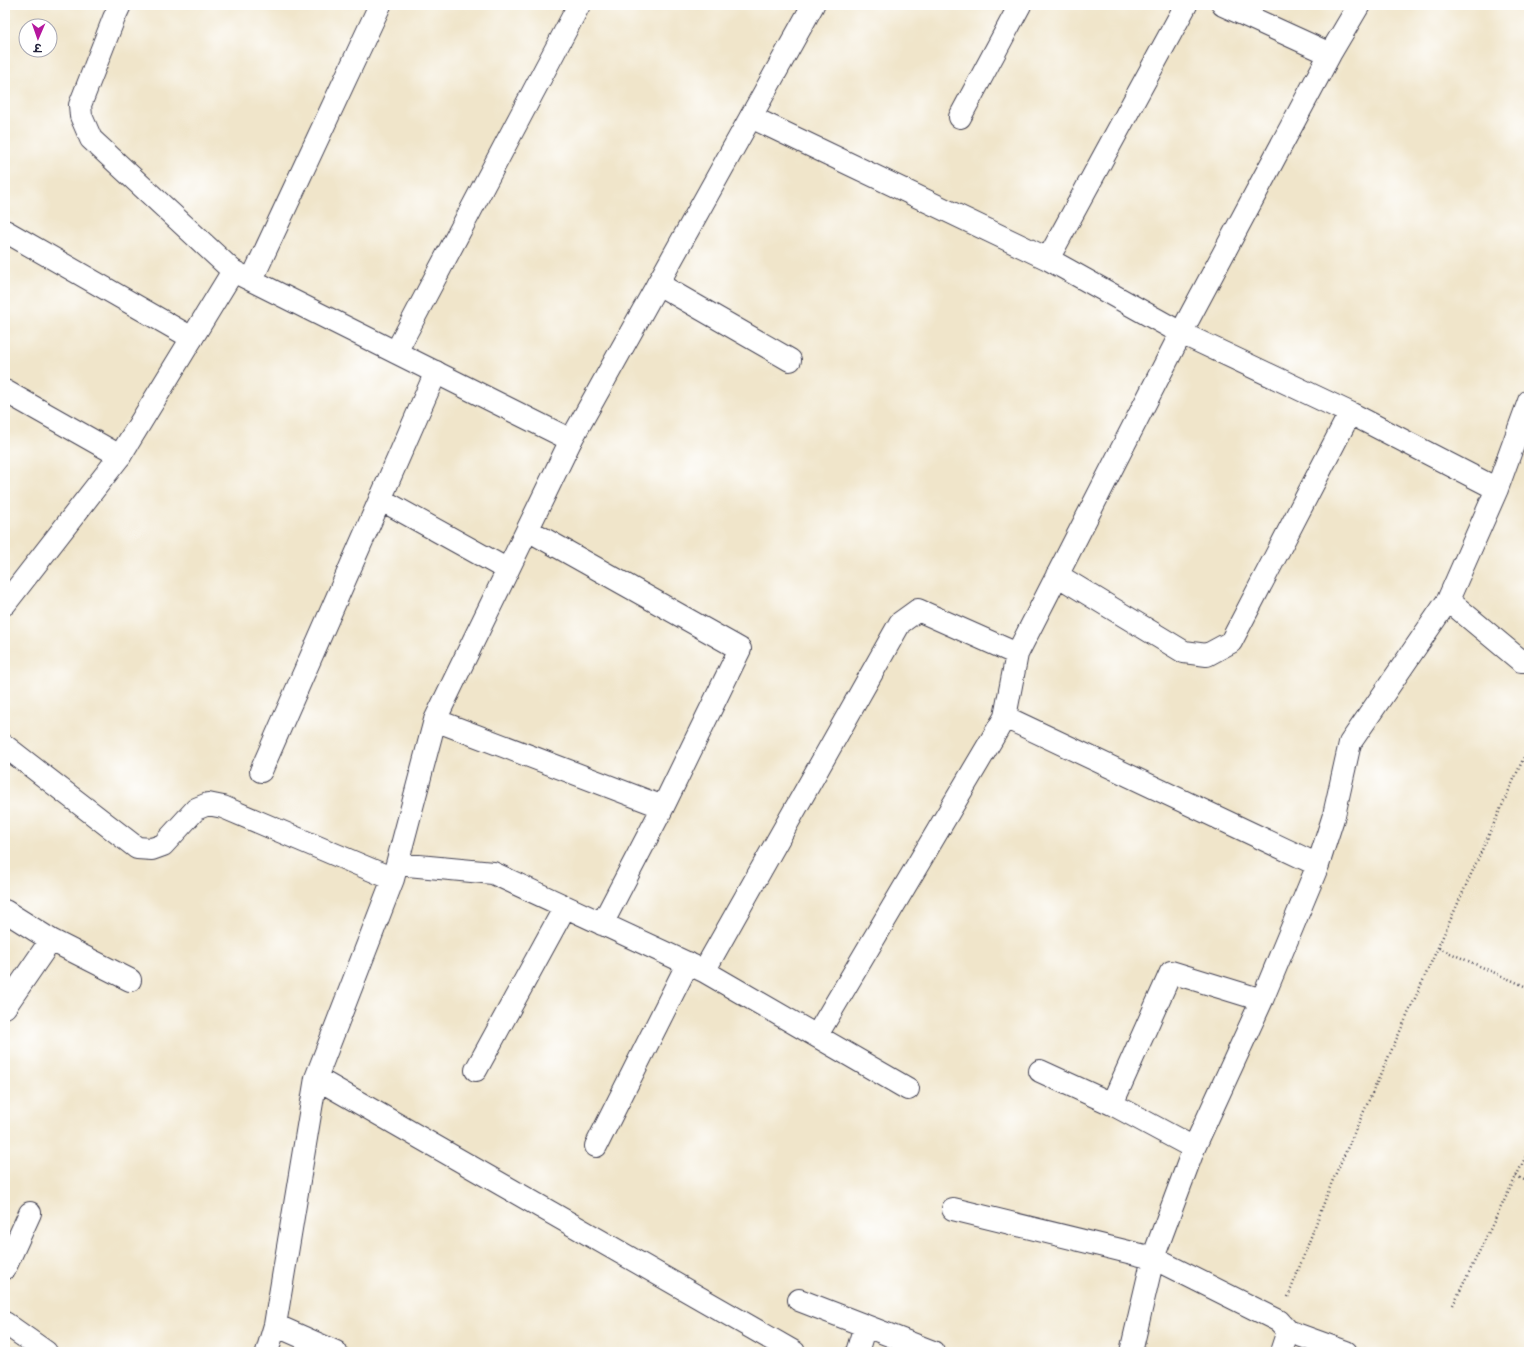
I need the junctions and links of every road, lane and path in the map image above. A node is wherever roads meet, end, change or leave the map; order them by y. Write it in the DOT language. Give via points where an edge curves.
graph roads {
  1 [pos="120,5"];
  2 [pos="380,5"];
  3 [pos="579,5"];
  4 [pos="813,5"];
  5 [pos="1020,5"];
  6 [pos="1186,5"];
  7 [pos="1223,5"];
  8 [pos="1359,5"];
  9 [pos="1330,54"];
  10 [pos="751,117"];
  11 [pos="960,117"];
  12 [pos="5,231"];
  13 [pos="1048,259"];
  14 [pos="242,275"];
  15 [pos="658,284"];
  16 [pos="1181,333"];
  17 [pos="192,338"];
  18 [pos="396,352"];
  19 [pos="790,360"];
  20 [pos="436,372"];
  21 [pos="5,391"];
  22 [pos="1529,400"];
  23 [pos="1350,413"];
  24 [pos="571,440"];
  25 [pos="120,456"];
  26 [pos="1497,489"];
  27 [pos="380,499"];
  28 [pos="528,530"];
  29 [pos="508,570"];
  30 [pos="1057,575"];
  31 [pos="1448,600"];
  32 [pos="5,604"];
  33 [pos="1017,654"];
  34 [pos="1526,665"];
  35 [pos="1005,717"];
  36 [pos="435,720"];
  37 [pos="5,746"];
  38 [pos="1529,746"];
  39 [pos="261,771"];
  40 [pos="664,807"];
  41 [pos="1318,865"];
  42 [pos="395,872"];
  43 [pos="565,907"];
  44 [pos="5,911"];
  45 [pos="602,924"];
  46 [pos="51,940"];
  47 [pos="1439,948"];
  48 [pos="696,967"];
  49 [pos="130,980"];
  50 [pos="1529,988"];
  51 [pos="1262,1000"];
  52 [pos="5,1007"];
  53 [pos="816,1035"];
  54 [pos="476,1070"];
  55 [pos="1040,1071"];
  56 [pos="316,1078"];
  57 [pos="908,1089"];
  58 [pos="1112,1104"];
  59 [pos="596,1146"];
  60 [pos="1194,1148"];
  61 [pos="1529,1150"];
  62 [pos="1516,1176"];
  63 [pos="1529,1182"];
  64 [pos="953,1209"];
  65 [pos="30,1213"];
  66 [pos="1153,1258"];
  67 [pos="5,1268"];
  68 [pos="799,1300"];
  69 [pos="1453,1305"];
  70 [pos="5,1322"];
  71 [pos="275,1325"];
  72 [pos="865,1326"];
  73 [pos="1284,1326"];
  74 [pos="765,1346"];
  75 [pos="46,1352"];
  76 [pos="267,1352"];
  77 [pos="336,1352"];
  78 [pos="794,1352"];
  79 [pos="856,1352"];
  80 [pos="933,1352"];
  81 [pos="1131,1352"];
  82 [pos="1281,1352"];
  83 [pos="1346,1352"];
  1 -- 14 [label="street" via="80,105 81,116 91,139"];
  2 -- 14 [label="street"];
  3 -- 18 [label="street"];
  4 -- 10 [label="street"];
  5 -- 11 [label="street"];
  6 -- 13 [label="street"];
  7 -- 9 [label="street"];
  8 -- 9 [label="street"];
  9 -- 16 [label="street"];
  10 -- 13 [label="street"];
  10 -- 15 [label="street"];
  12 -- 17 [label="street"];
  13 -- 16 [label="street"];
  14 -- 17 [label="street"];
  14 -- 18 [label="street"];
  15 -- 19 [label="street"];
  15 -- 24 [label="street"];
  16 -- 23 [label="street"];
  16 -- 30 [label="street"];
  17 -- 25 [label="street"];
  18 -- 20 [label="street"];
  20 -- 24 [label="street"];
  20 -- 27 [label="street"];
  21 -- 25 [label="street"];
  22 -- 26 [label="street"];
  23 -- 26 [label="street"];
  23 -- 30 [label="street" via="1230,642 1207,655 1184,652"];
  24 -- 28 [label="street"];
  25 -- 32 [label="street"];
  26 -- 31 [label="street"];
  27 -- 29 [label="street"];
  27 -- 39 [label="street"];
  28 -- 29 [label="street"];
  28 -- 40 [label="street" via="740,650"];
  29 -- 36 [label="street"];
  30 -- 33 [label="street"];
  31 -- 34 [label="street"];
  31 -- 41 [label="street" via="1350,743 1334,815"];
  33 -- 35 [label="street"];
  33 -- 48 [label="street" via="918,610 900,623"];
  35 -- 41 [label="street"];
  35 -- 53 [label="street"];
  36 -- 40 [label="street"];
  36 -- 42 [label="street"];
  37 -- 42 [label="street" via="137,848 152,849 163,846 196,809 208,804 223,807"];
  38 -- 47 [label="path"];
  40 -- 45 [label="street"];
  41 -- 51 [label="street"];
  42 -- 43 [label="street" via="493,873"];
  42 -- 56 [label="street"];
  43 -- 45 [label="street"];
  43 -- 54 [label="street"];
  44 -- 46 [label="street"];
  45 -- 48 [label="street"];
  46 -- 49 [label="street"];
  46 -- 52 [label="street"];
  47 -- 50 [label="path"];
  47 -- 73 [label="path" via="1332,1182"];
  48 -- 53 [label="street"];
  48 -- 59 [label="street"];
  51 -- 58 [label="street" via="1172,972"];
  51 -- 60 [label="street"];
  53 -- 57 [label="street"];
  55 -- 58 [label="street"];
  56 -- 71 [label="street"];
  56 -- 74 [label="street"];
  58 -- 60 [label="street"];
  60 -- 66 [label="street"];
  61 -- 62 [label="path"];
  62 -- 63 [label="path"];
  62 -- 69 [label="path"];
  64 -- 66 [label="street"];
  65 -- 67 [label="street"];
  66 -- 73 [label="street"];
  66 -- 81 [label="street"];
  68 -- 72 [label="street"];
  70 -- 75 [label="street"];
  71 -- 76 [label="street"];
  71 -- 77 [label="street"];
  72 -- 79 [label="street"];
  72 -- 80 [label="street"];
  73 -- 82 [label="street"];
  73 -- 83 [label="street"];
  74 -- 78 [label="street"];
}
